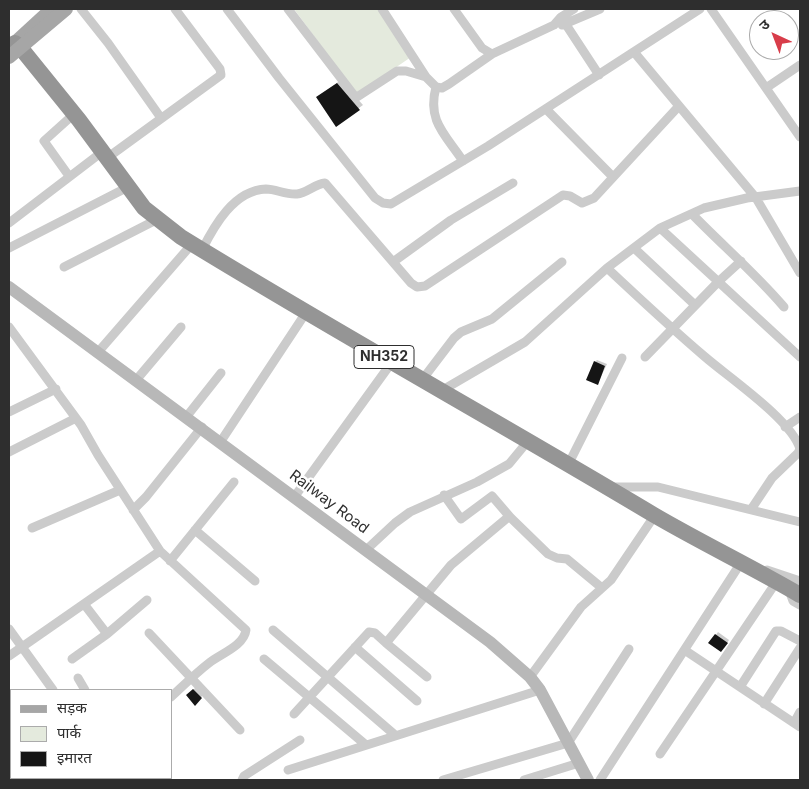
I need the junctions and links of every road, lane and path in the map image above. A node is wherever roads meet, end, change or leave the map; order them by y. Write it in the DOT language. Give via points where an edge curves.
graph roads {
  1 [pos="52,9"];
  2 [pos="66,9"];
  3 [pos="72,9"];
  4 [pos="81,9"];
  5 [pos="175,9"];
  6 [pos="227,9"];
  7 [pos="288,9"];
  8 [pos="382,9"];
  9 [pos="454,9"];
  10 [pos="574,9"];
  11 [pos="600,9"];
  12 [pos="700,9"];
  13 [pos="711,9"];
  14 [pos="564,21"];
  15 [pos="13,47"];
  16 [pos="634,52"];
  17 [pos="492,54"];
  18 [pos="9,64"];
  19 [pos="800,65"];
  20 [pos="599,75"];
  21 [pos="426,77"];
  22 [pos="436,87"];
  23 [pos="766,88"];
  24 [pos="678,107"];
  25 [pos="546,109"];
  26 [pos="74,114"];
  27 [pos="161,118"];
  28 [pos="800,137"];
  29 [pos="105,155"];
  30 [pos="462,161"];
  31 [pos="70,176"];
  32 [pos="613,177"];
  33 [pos="513,183"];
  34 [pos="128,187"];
  35 [pos="799,193"];
  36 [pos="756,198"];
  37 [pos="692,214"];
  38 [pos="158,219"];
  39 [pos="9,223"];
  40 [pos="660,228"];
  41 [pos="197,247"];
  42 [pos="9,248"];
  43 [pos="634,248"];
  44 [pos="742,261"];
  45 [pos="393,262"];
  46 [pos="562,262"];
  47 [pos="64,267"];
  48 [pos="607,268"];
  49 [pos="800,273"];
  50 [pos="718,282"];
  51 [pos="9,287"];
  52 [pos="695,305"];
  53 [pos="784,307"];
  54 [pos="307,311"];
  55 [pos="9,327"];
  56 [pos="181,327"];
  57 [pos="673,328"];
  58 [pos="99,352"];
  59 [pos="646,357"];
  60 [pos="800,357"];
  61 [pos="622,358"];
  62 [pos="392,362"];
  63 [pos="221,372"];
  64 [pos="137,380"];
  65 [pos="422,380"];
  66 [pos="56,389"];
  67 [pos="441,391"];
  68 [pos="9,412"];
  69 [pos="187,416"];
  70 [pos="800,417"];
  71 [pos="76,418"];
  72 [pos="785,427"];
  73 [pos="202,428"];
  74 [pos="221,441"];
  75 [pos="528,441"];
  76 [pos="9,452"];
  77 [pos="569,464"];
  78 [pos="234,482"];
  79 [pos="612,488"];
  80 [pos="120,490"];
  81 [pos="444,495"];
  82 [pos="295,496"];
  83 [pos="752,508"];
  84 [pos="133,510"];
  85 [pos="655,515"];
  86 [pos="510,517"];
  87 [pos="800,522"];
  88 [pos="32,528"];
  89 [pos="195,530"];
  90 [pos="366,550"];
  91 [pos="160,551"];
  92 [pos="170,561"];
  93 [pos="749,565"];
  94 [pos="255,581"];
  95 [pos="791,586"];
  96 [pos="602,588"];
  97 [pos="425,595"];
  98 [pos="147,600"];
  99 [pos="84,604"];
  100 [pos="800,605"];
  101 [pos="9,629"];
  102 [pos="273,630"];
  103 [pos="149,633"];
  104 [pos="107,634"];
  105 [pos="800,641"];
  106 [pos="386,642"];
  107 [pos="21,646"];
  108 [pos="355,647"];
  109 [pos="800,648"];
  110 [pos="629,649"];
  111 [pos="686,651"];
  112 [pos="9,656"];
  113 [pos="72,659"];
  114 [pos="264,659"];
  115 [pos="716,671"];
  116 [pos="428,677"];
  117 [pos="530,677"];
  118 [pos="78,678"];
  119 [pos="192,678"];
  120 [pos="328,678"];
  121 [pos="740,687"];
  122 [pos="52,689"];
  123 [pos="84,689"];
  124 [pos="540,690"];
  125 [pos="172,696"];
  126 [pos="310,698"];
  127 [pos="417,701"];
  128 [pos="764,704"];
  129 [pos="800,712"];
  130 [pos="294,714"];
  131 [pos="797,725"];
  132 [pos="240,730"];
  133 [pos="395,735"];
  134 [pos="300,740"];
  135 [pos="568,743"];
  136 [pos="366,745"];
  137 [pos="660,754"];
  138 [pos="579,763"];
  139 [pos="288,770"];
  140 [pos="242,780"];
  141 [pos="443,780"];
  142 [pos="524,780"];
  143 [pos="588,780"];
  144 [pos="600,780"];
  1 -- 15 [label="main road"];
  2 -- 15 [label="main road, bridge"];
  3 -- 15 [label="main road"];
  4 -- 27 [label="street"];
  5 -- 27 [label="street" via="222,74"];
  6 -- 30 [label="street" via="375,198 391,204"];
  7 -- 21 [label="street" via="357,97 397,71"];
  8 -- 21 [label="street"];
  9 -- 17 [label="street" via="482,48"];
  10 -- 14 [label="street"];
  11 -- 14 [label="street"];
  12 -- 16 [label="street"];
  13 -- 23 [label="street"];
  14 -- 17 [label="street"];
  14 -- 20 [label="street"];
  15 -- 18 [label="highway"];
  15 -- 26 [label="highway, NH352"];
  16 -- 20 [label="street"];
  16 -- 24 [label="street"];
  17 -- 22 [label="street" via="449,84"];
  19 -- 23 [label="street"];
  20 -- 25 [label="street"];
  21 -- 22 [label="street"];
  22 -- 30 [label="street" via="432,113"];
  23 -- 28 [label="street"];
  24 -- 32 [label="street"];
  24 -- 36 [label="street"];
  25 -- 30 [label="street"];
  25 -- 32 [label="street"];
  26 -- 29 [label="highway, NH352"];
  26 -- 31 [label="street" via="44,141"];
  27 -- 29 [label="street"];
  29 -- 31 [label="street"];
  29 -- 34 [label="highway, NH352"];
  31 -- 39 [label="street"];
  32 -- 45 [label="street" via="587,202 563,196 425,286 416,287"];
  33 -- 45 [label="street" via="451,220"];
  34 -- 38 [label="highway, NH352" via="144,208"];
  34 -- 42 [label="street"];
  35 -- 36 [label="street"];
  36 -- 37 [label="street" via="704,208"];
  36 -- 49 [label="street"];
  37 -- 40 [label="street"];
  37 -- 44 [label="street"];
  38 -- 41 [label="highway, NH352"];
  38 -- 47 [label="street"];
  40 -- 43 [label="street"];
  40 -- 50 [label="street"];
  41 -- 45 [label="street" via="234,204 252,192 270,189 296,194 325,183"];
  41 -- 54 [label="highway, NH352"];
  41 -- 58 [label="street"];
  43 -- 48 [label="street"];
  43 -- 52 [label="street"];
  44 -- 50 [label="street"];
  44 -- 53 [label="street"];
  46 -- 65 [label="street" via="492,319 461,332"];
  48 -- 57 [label="street"];
  48 -- 67 [label="street" via="525,342"];
  50 -- 52 [label="street"];
  50 -- 60 [label="street"];
  51 -- 58 [label="street, Railway Road"];
  52 -- 57 [label="street"];
  54 -- 62 [label="highway, NH352"];
  54 -- 74 [label="street"];
  55 -- 66 [label="street"];
  56 -- 64 [label="street"];
  57 -- 59 [label="street"];
  57 -- 72 [label="street"];
  58 -- 64 [label="street, Railway Road"];
  61 -- 77 [label="street"];
  62 -- 65 [label="highway, NH352"];
  62 -- 82 [label="street"];
  63 -- 69 [label="street"];
  64 -- 69 [label="street, Railway Road"];
  65 -- 67 [label="highway, NH352"];
  66 -- 68 [label="street"];
  66 -- 71 [label="street"];
  67 -- 75 [label="highway, NH352"];
  69 -- 73 [label="street, Railway Road"];
  70 -- 72 [label="street"];
  71 -- 76 [label="street"];
  71 -- 80 [label="street"];
  72 -- 83 [label="street" via="800,449 772,478"];
  73 -- 74 [label="street, Railway Road"];
  73 -- 84 [label="street"];
  74 -- 82 [label="street, Railway Road"];
  75 -- 77 [label="highway, NH352"];
  75 -- 81 [label="street" via="509,464"];
  77 -- 79 [label="highway, NH352"];
  78 -- 89 [label="street"];
  79 -- 83 [label="street" via="658,487"];
  79 -- 85 [label="highway, NH352"];
  80 -- 84 [label="street"];
  80 -- 88 [label="street"];
  81 -- 86 [label="street" via="461,519 492,496"];
  81 -- 90 [label="street" via="410,512"];
  82 -- 90 [label="street, Railway Road"];
  83 -- 87 [label="street"];
  84 -- 91 [label="street"];
  85 -- 93 [label="highway, NH352"];
  85 -- 96 [label="street"];
  86 -- 96 [label="street" via="548,554 567,559"];
  86 -- 97 [label="street" via="462,554"];
  89 -- 92 [label="street"];
  89 -- 94 [label="street"];
  90 -- 97 [label="street, Railway Road"];
  91 -- 92 [label="street"];
  91 -- 99 [label="street"];
  92 -- 119 [label="street" via="246,630 230,650"];
  93 -- 95 [label="highway, NH352"];
  93 -- 95 [label="street" via="765,569"];
  93 -- 111 [label="street"];
  95 -- 100 [label="street" via="794,601"];
  95 -- 115 [label="street"];
  96 -- 117 [label="street" via="581,607"];
  97 -- 106 [label="street"];
  97 -- 117 [label="street, Railway Road" via="490,642"];
  98 -- 104 [label="street"];
  99 -- 104 [label="street"];
  99 -- 107 [label="street"];
  101 -- 107 [label="street"];
  102 -- 120 [label="street"];
  103 -- 119 [label="street"];
  104 -- 113 [label="street"];
  105 -- 121 [label="street" via="781,631 776,632"];
  106 -- 108 [label="street" via="368,632"];
  106 -- 116 [label="street"];
  107 -- 112 [label="street"];
  107 -- 122 [label="street"];
  108 -- 120 [label="street"];
  108 -- 127 [label="street"];
  109 -- 128 [label="street"];
  110 -- 135 [label="street"];
  111 -- 115 [label="street"];
  111 -- 144 [label="street"];
  114 -- 126 [label="street"];
  115 -- 121 [label="street"];
  115 -- 137 [label="street"];
  117 -- 124 [label="street, Railway Road"];
  118 -- 123 [label="street"];
  119 -- 125 [label="street"];
  119 -- 132 [label="street"];
  120 -- 126 [label="street"];
  120 -- 133 [label="street"];
  121 -- 128 [label="street"];
  124 -- 133 [label="street"];
  124 -- 135 [label="street, Railway Road"];
  126 -- 130 [label="street"];
  126 -- 136 [label="street"];
  128 -- 131 [label="street"];
  129 -- 131 [label="street"];
  133 -- 136 [label="street"];
  134 -- 140 [label="street"];
  135 -- 138 [label="street, Railway Road"];
  135 -- 141 [label="street"];
  136 -- 139 [label="street"];
  138 -- 142 [label="street"];
  138 -- 143 [label="street, Railway Road"];
}
